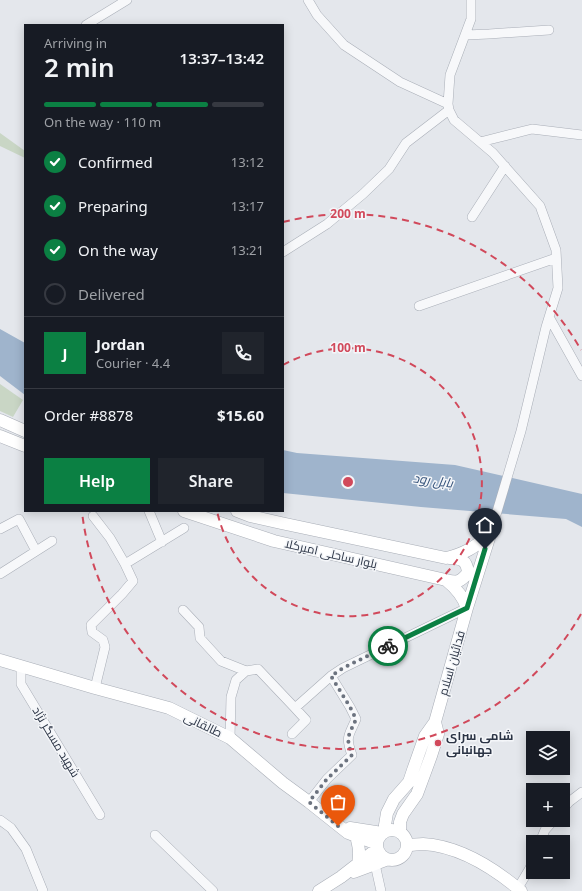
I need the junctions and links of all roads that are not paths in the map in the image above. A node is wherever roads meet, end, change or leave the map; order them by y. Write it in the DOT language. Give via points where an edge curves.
graph roads {
  1 [pos="127,0"];
  2 [pos="308,0"];
  3 [pos="471,0"];
  4 [pos="88,24"];
  5 [pos="549,30"];
  6 [pos="466,35"];
  7 [pos="449,107"];
  8 [pos="582,135"];
  9 [pos="480,142"];
  10 [pos="505,166"];
  11 [pos="472,217"];
  12 [pos="284,251"];
  13 [pos="556,258"];
  14 [pos="419,306"];
  15 [pos="549,316"];
  16 [pos="582,376"];
  17 [pos="0,420"];
  18 [pos="24,431"];
  19 [pos="0,436"];
  20 [pos="24,446"];
  21 [pos="149,512"];
  22 [pos="187,512"];
  23 [pos="240,512"];
  24 [pos="94,516"];
  25 [pos="184,528"];
  26 [pos="0,529"];
  27 [pos="490,535"];
  28 [pos="52,541"];
  29 [pos="162,542"];
  30 [pos="36,551"];
  31 [pos="446,558"];
  32 [pos="125,564"];
  33 [pos="0,574"];
  34 [pos="446,580"];
  35 [pos="467,608"];
  36 [pos="183,610"];
  37 [pos="0,660"];
  38 [pos="21,667"];
  39 [pos="246,670"];
  40 [pos="331,676"];
  41 [pos="95,688"];
  42 [pos="295,708"];
  43 [pos="435,722"];
  44 [pos="292,734"];
  45 [pos="230,738"];
  46 [pos="582,792"];
  47 [pos="570,801"];
  48 [pos="309,802"];
  49 [pos="100,815"];
  50 [pos="0,820"];
  51 [pos="338,826"];
  52 [pos="400,832"];
  53 [pos="155,835"];
  54 [pos="356,836"];
  55 [pos="380,840"];
  56 [pos="408,845"];
  57 [pos="386,860"];
  58 [pos="358,864"];
  59 [pos="374,864"];
  60 [pos="526,876"];
  61 [pos="342,877"];
  62 [pos="519,890"];
  63 [pos="43,891"];
  64 [pos="213,891"];
  65 [pos="319,891"];
  66 [pos="381,891"];
  1 -- 4 [label="street"];
  2 -- 7 [label="street" via="317,15 344,45 400,82"];
  3 -- 6 [label="street" via="471,19"];
  5 -- 6 [label="street"];
  6 -- 7 [label="street" via="450,75"];
  7 -- 9 [label="street" via="454,120"];
  7 -- 12 [label="street" via="406,143 389,169 363,194 327,224"];
  8 -- 9 [label="street" via="532,129"];
  9 -- 10 [label="street"];
  10 -- 11 [label="street"];
  10 -- 13 [label="street" via="540,206 556,250"];
  13 -- 14 [label="street"];
  13 -- 15 [label="street" via="558,288"];
  15 -- 16 [label="street"];
  15 -- 27 [label="street" via="521,431"];
  17 -- 18 [label="main road"];
  19 -- 20 [label="main road"];
  21 -- 29 [label="street"];
  22 -- 34 [label="main road, بلوار ساحلی امیرکلا" via="274,541"];
  23 -- 31 [label="main road, بلوار ساحلی امیرکلا"];
  24 -- 32 [label="street"];
  25 -- 29 [label="street"];
  26 -- 30 [label="street" via="19,519"];
  27 -- 31 [label="main road, بلوار ساحلی امیرکلا" via="473,548"];
  27 -- 35 [label="main road, فدائیان اسلام"];
  28 -- 30 [label="street"];
  29 -- 32 [label="street"];
  30 -- 33 [label="street"];
  31 -- 34 [label="main road" via="463,560 468,567 468,573 462,581"];
  32 -- 41 [label="street" via="133,581 91,625 92,632 103,640 105,647"];
  34 -- 35 [label="main road" via="458,592"];
  35 -- 40 [label="street"];
  35 -- 43 [label="main road, فدائیان اسلام"];
  36 -- 39 [label="street" via="199,627 200,638 221,661"];
  37 -- 38 [label="main road, طالقانی"];
  38 -- 41 [label="main road, طالقانی"];
  38 -- 49 [label="street, شهید مسگر نژاد" via="21,684"];
  39 -- 42 [label="street" via="258,669"];
  39 -- 45 [label="street" via="236,680 231,697"];
  40 -- 42 [label="street"];
  40 -- 48 [label="street" via="356,719 348,736 352,755 327,779"];
  41 -- 45 [label="main road, طالقانی" via="169,708"];
  42 -- 44 [label="street" via="306,720"];
  43 -- 52 [label="main road, فدائیان اسلام" via="438,734 431,756 417,794 403,814"];
  43 -- 55 [label="main road, فدائیان اسلام" via="425,736 408,782 394,799 387,813"];
  45 -- 48 [label="main road, طالقانی"];
  46 -- 47 [label="street"];
  48 -- 51 [label="main road, طالقانی"];
  50 -- 63 [label="street" via="26,848"];
  51 -- 54 [label="main road, طالقانی"];
  51 -- 55 [label="main road"];
  52 -- 55 [label="main road" via="394,830"];
  52 -- 56 [label="main road"];
  53 -- 64 [label="street"];
  54 -- 55 [label="main road, طالقانی"];
  54 -- 58 [label="main road" via="360,849"];
  55 -- 57 [label="main road" via="380,855"];
  55 -- 58 [label="main road"];
  56 -- 57 [label="main road" via="401,858 394,861"];
  56 -- 62 [label="main road" via="442,847 468,856 505,878"];
  57 -- 59 [label="main road"];
  58 -- 61 [label="main road"];
  59 -- 61 [label="main road"];
  59 -- 66 [label="street"];
  60 -- 62 [label="street"];
  61 -- 65 [label="main road"];
}
